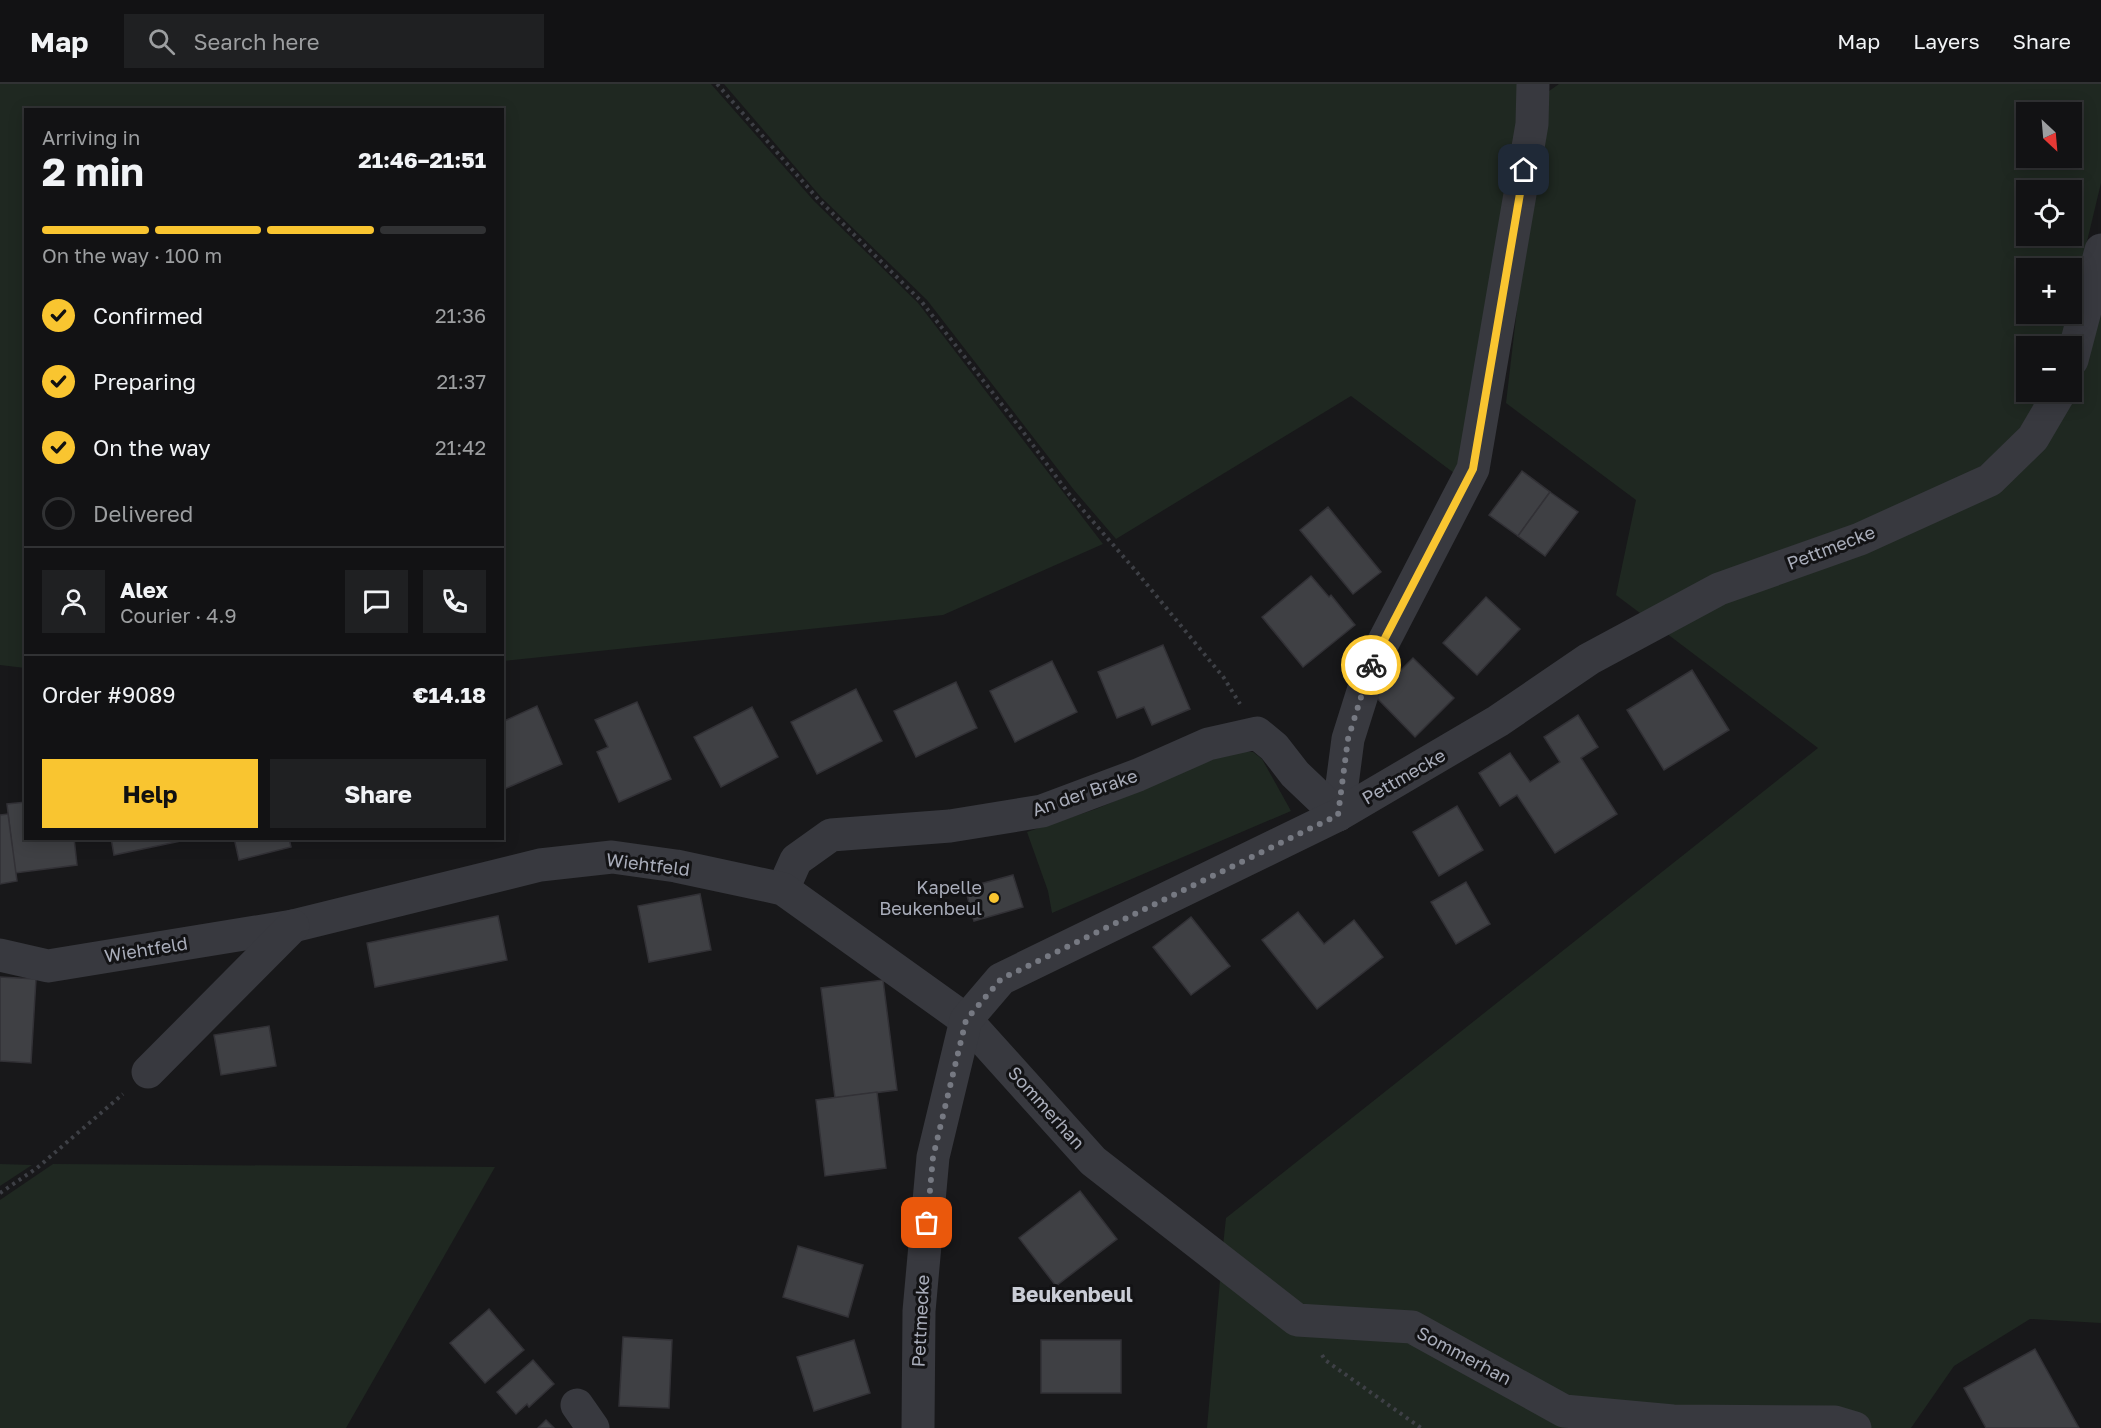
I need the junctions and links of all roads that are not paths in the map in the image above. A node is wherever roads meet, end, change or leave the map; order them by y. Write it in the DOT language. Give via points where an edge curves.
graph roads {
  1 [pos="1533,84"];
  2 [pos="2101,250"];
  3 [pos="2078,336"];
  4 [pos="2054,402"];
  5 [pos="1338,815"];
  6 [pos="783,889"];
  7 [pos="293,926"];
  8 [pos="0,955"];
  9 [pos="966,1020"];
  10 [pos="148,1072"];
  11 [pos="918,1428"];
  12 [pos="1855,1428"];
  1 -- 5 [label="street" via="1532,124 1473,469 1371,666 1348,739"];
  2 -- 3 [label="street"];
  4 -- 5 [label="street, Pettmecke" via="2033,438 1990,480 1860,539 1719,588 1588,659 1498,722"];
  5 -- 6 [label="street, An der Brake" via="1257,734 1208,744 1042,811 950,826 831,835 796,860"];
  5 -- 9 [label="street, Pettmecke" via="1001,979"];
  6 -- 7 [label="street, Wiehtfeld" via="612,857 540,865"];
  6 -- 9 [label="street, Wiehtfeld"];
  7 -- 8 [label="street, Wiehtfeld" via="48,966"];
  7 -- 10 [label="street"];
  9 -- 11 [label="street, Pettmecke" via="933,1157 920,1311"];
  9 -- 12 [label="street, Sommerhan" via="1093,1161 1297,1320 1413,1327 1564,1411 1673,1421 1835,1422"];
}
